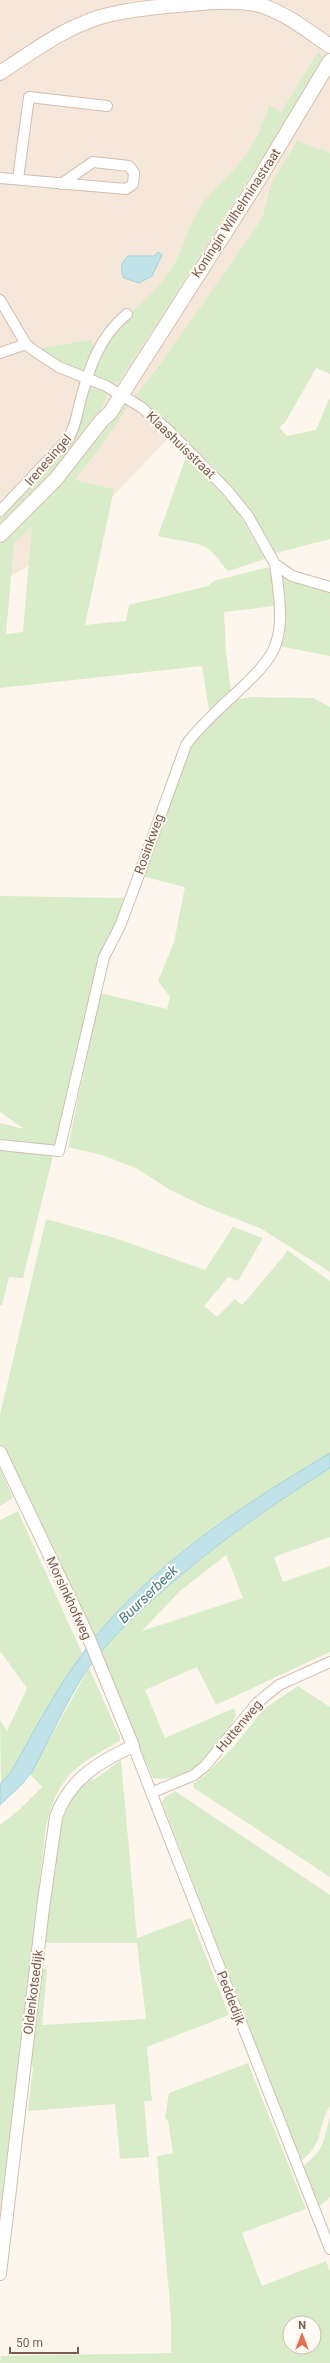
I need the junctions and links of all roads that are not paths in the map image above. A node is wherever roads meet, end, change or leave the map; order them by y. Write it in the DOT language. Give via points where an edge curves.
graph roads {
  1 [pos="248,1"];
  2 [pos="330,46"];
  3 [pos="330,61"];
  4 [pos="0,74"];
  5 [pos="107,106"];
  6 [pos="0,178"];
  7 [pos="18,180"];
  8 [pos="61,184"];
  9 [pos="0,300"];
  10 [pos="127,314"];
  11 [pos="26,344"];
  12 [pos="0,353"];
  13 [pos="86,377"];
  14 [pos="119,394"];
  15 [pos="0,511"];
  16 [pos="0,535"];
  17 [pos="275,564"];
  18 [pos="330,587"];
  19 [pos="0,1144"];
  20 [pos="0,1452"];
  21 [pos="330,1662"];
  22 [pos="133,1746"];
  23 [pos="151,1793"];
  24 [pos="330,2249"];
  25 [pos="0,2274"];
  1 -- 2 [label="main road" via="281,14"];
  1 -- 4 [label="main road" via="141,8 110,14 65,32"];
  3 -- 14 [label="main road, Koningin Wilhelminastraat" via="256,184 139,364 134,377"];
  5 -- 7 [label="street" via="29,97"];
  6 -- 7 [label="street"];
  7 -- 8 [label="street"];
  8 -- 8 [label="street" via="126,189 133,184 134,173 129,166 93,162"];
  9 -- 11 [label="street, Klaashuisstraat"];
  10 -- 13 [label="street, Irenesingel" via="103,339"];
  11 -- 12 [label="street"];
  11 -- 13 [label="street, Klaashuisstraat" via="43,358"];
  13 -- 14 [label="street, Klaashuisstraat"];
  13 -- 15 [label="street, Irenesingel" via="68,439"];
  14 -- 16 [label="main road, Koningin Wilhelminastraat" via="110,413 56,479"];
  14 -- 17 [label="street, Klaashuisstraat" via="141,407 167,429 227,490 248,516"];
  17 -- 18 [label="street, Klaashuisstraat" via="292,576"];
  17 -- 19 [label="street, Rosinkweg" via="279,614 274,649 268,660 195,731 186,745 130,900 104,957 59,1151"];
  20 -- 22 [label="street, Morsinkhofweg" via="89,1640"];
  21 -- 23 [label="street, Huttenweg" via="294,1677 273,1690 257,1703 205,1766 194,1775"];
  22 -- 23 [label="street, Peddedijk"];
  22 -- 25 [label="street, Oldenkotsedijk" via="89,1770 69,1791 60,1804 56,1817 42,1908"];
  23 -- 24 [label="street, Peddedijk"];
}
